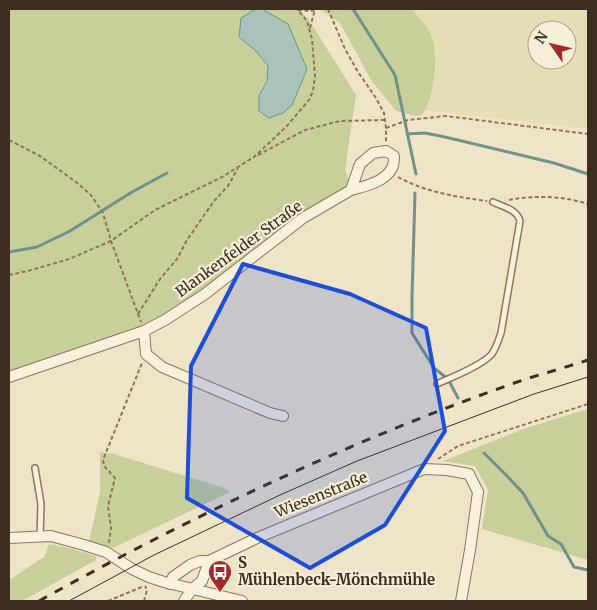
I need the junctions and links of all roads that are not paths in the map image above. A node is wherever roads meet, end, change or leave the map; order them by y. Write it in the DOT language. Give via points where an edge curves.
graph roads {
  1 [pos="351,190"];
  2 [pos="494,202"];
  3 [pos="144,331"];
  4 [pos="9,377"];
  5 [pos="437,384"];
  6 [pos="283,416"];
  7 [pos="35,468"];
  8 [pos="40,537"];
  9 [pos="9,538"];
  10 [pos="209,561"];
  11 [pos="170,584"];
  12 [pos="192,588"];
  13 [pos="184,601"];
  14 [pos="242,601"];
  15 [pos="461,601"];
  1 -- 1 [label="street, Blankenfelder Straße" via="386,176 393,166 394,156 386,151 373,153 360,164"];
  1 -- 3 [label="street, Blankenfelder Straße" via="303,218 205,294"];
  2 -- 5 [label="lane" via="516,212 520,221 497,346 483,361"];
  3 -- 4 [label="street, Blankenfelder Straße"];
  3 -- 6 [label="street" via="146,354 162,367 270,414"];
  7 -- 8 [label="lane" via="41,504"];
  8 -- 9 [label="street"];
  8 -- 11 [label="street" via="51,536 106,552 132,569"];
  10 -- 11 [label="street, Wiesenstraße" via="190,565 173,577"];
  10 -- 12 [label="street" via="202,581"];
  10 -- 15 [label="street, Wiesenstraße" via="424,469 446,470 468,474 478,492"];
  11 -- 12 [label="street"];
  12 -- 13 [label="street"];
  12 -- 14 [label="street"];
}
